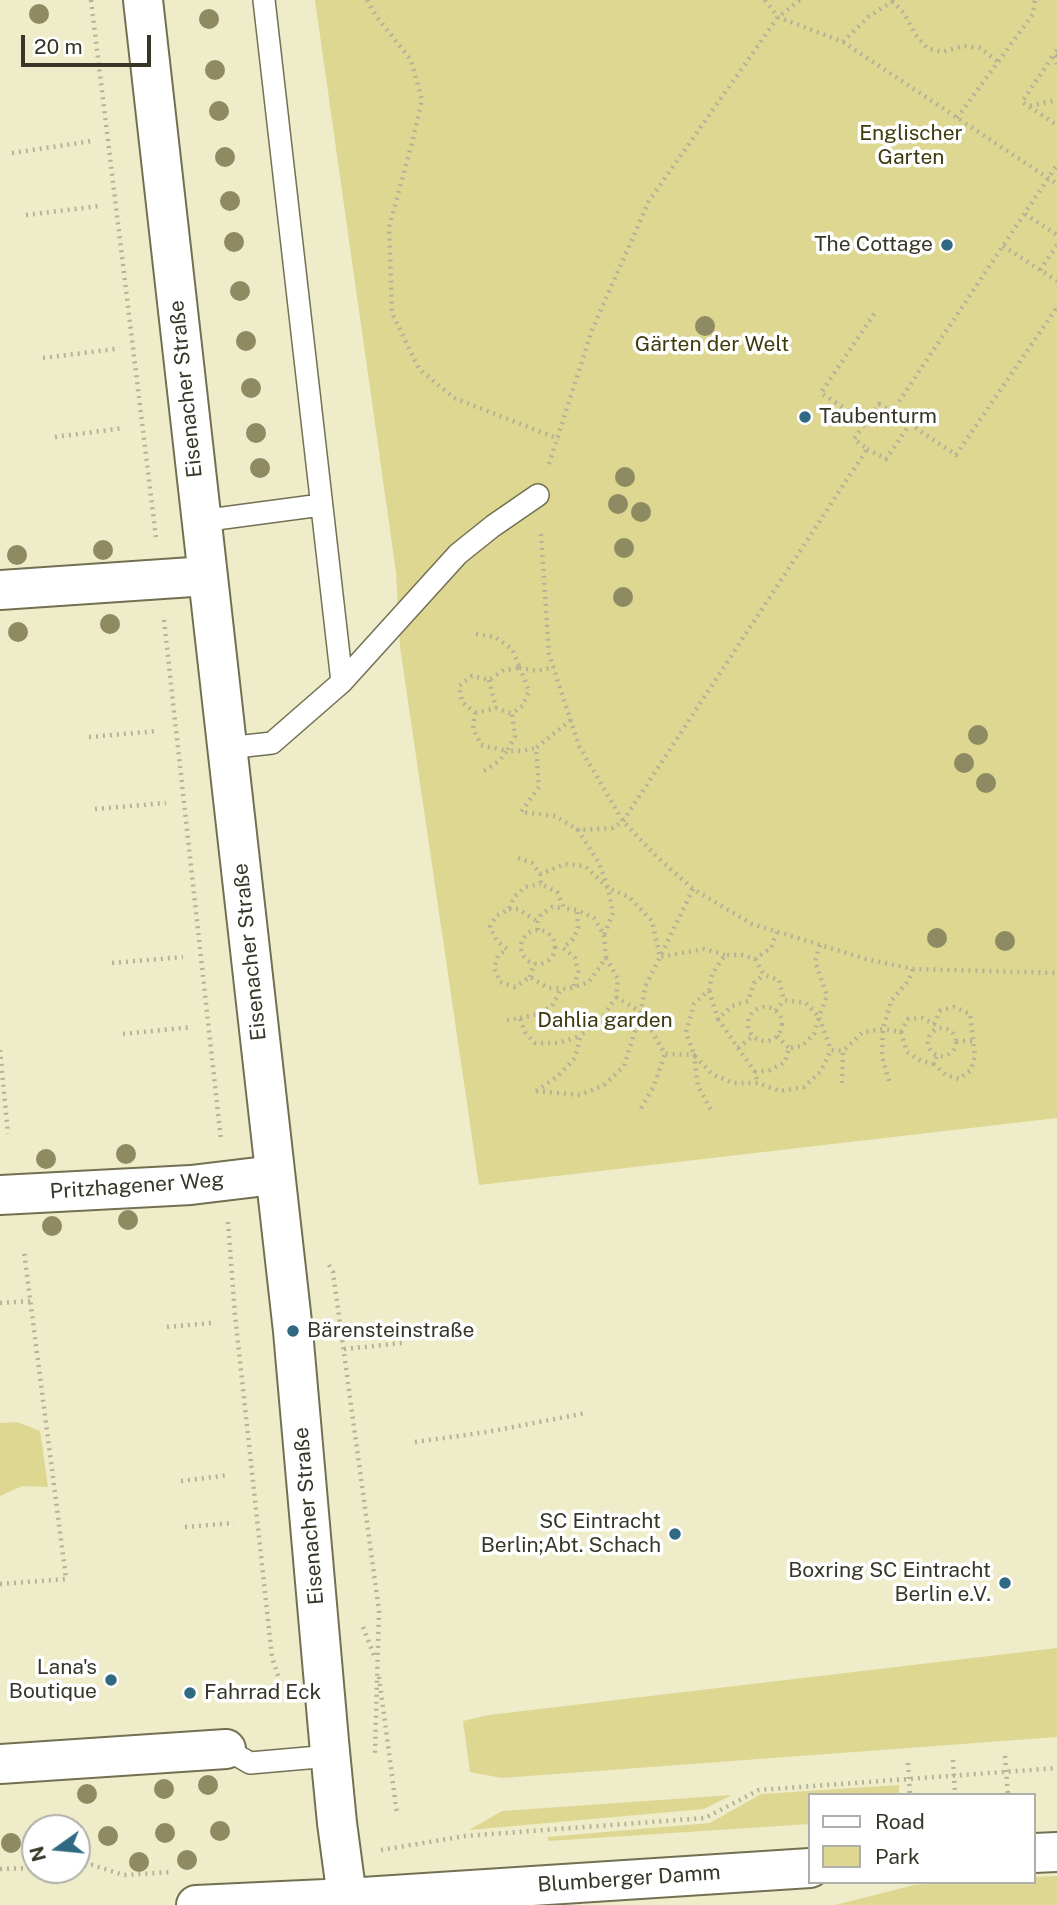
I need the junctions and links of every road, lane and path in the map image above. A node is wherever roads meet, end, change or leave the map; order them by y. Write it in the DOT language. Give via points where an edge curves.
graph roads {
  1 [pos="143,0"];
  2 [pos="264,0"];
  3 [pos="366,0"];
  4 [pos="765,0"];
  5 [pos="800,0"];
  6 [pos="1035,0"];
  7 [pos="894,1"];
  8 [pos="778,17"];
  9 [pos="843,42"];
  10 [pos="1056,53"];
  11 [pos="997,61"];
  12 [pos="1057,64"];
  13 [pos="1057,100"];
  14 [pos="1030,107"];
  15 [pos="957,118"];
  16 [pos="1057,125"];
  17 [pos="92,141"];
  18 [pos="12,153"];
  19 [pos="1057,165"];
  20 [pos="1048,178"];
  21 [pos="1057,184"];
  22 [pos="99,206"];
  23 [pos="1025,214"];
  24 [pos="26,215"];
  25 [pos="1057,235"];
  26 [pos="1057,245"];
  27 [pos="1003,246"];
  28 [pos="1040,270"];
  29 [pos="1057,281"];
  30 [pos="1057,307"];
  31 [pos="876,311"];
  32 [pos="115,349"];
  33 [pos="43,358"];
  34 [pos="892,412"];
  35 [pos="866,422"];
  36 [pos="910,424"];
  37 [pos="124,428"];
  38 [pos="55,437"];
  39 [pos="559,439"];
  40 [pos="867,449"];
  41 [pos="538,495"];
  42 [pos="321,505"];
  43 [pos="201,521"];
  44 [pos="208,576"];
  45 [pos="0,590"];
  46 [pos="476,634"];
  47 [pos="554,667"];
  48 [pos="520,668"];
  49 [pos="489,680"];
  50 [pos="342,681"];
  51 [pos="496,708"];
  52 [pos="475,713"];
  53 [pos="512,714"];
  54 [pos="571,720"];
  55 [pos="158,731"];
  56 [pos="89,737"];
  57 [pos="227,748"];
  58 [pos="536,748"];
  59 [pos="507,751"];
  60 [pos="484,771"];
  61 [pos="166,803"];
  62 [pos="95,809"];
  63 [pos="623,821"];
  64 [pos="578,830"];
  65 [pos="518,858"];
  66 [pos="540,874"];
  67 [pos="541,884"];
  68 [pos="608,888"];
  69 [pos="694,888"];
  70 [pos="564,908"];
  71 [pos="509,909"];
  72 [pos="577,910"];
  73 [pos="538,922"];
  74 [pos="538,930"];
  75 [pos="777,931"];
  76 [pos="604,935"];
  77 [pos="820,945"];
  78 [pos="563,948"];
  79 [pos="554,949"];
  80 [pos="726,955"];
  81 [pos="183,957"];
  82 [pos="660,957"];
  83 [pos="606,958"];
  84 [pos="755,960"];
  85 [pos="113,963"];
  86 [pos="534,964"];
  87 [pos="913,969"];
  88 [pos="1057,973"];
  89 [pos="764,975"];
  90 [pos="530,977"];
  91 [pos="574,987"];
  92 [pos="561,989"];
  93 [pos="709,990"];
  94 [pos="616,997"];
  95 [pos="785,1000"];
  96 [pos="748,1002"];
  97 [pos="757,1010"];
  98 [pos="775,1011"];
  99 [pos="640,1012"];
  100 [pos="819,1017"];
  101 [pos="520,1018"];
  102 [pos="718,1019"];
  103 [pos="507,1020"];
  104 [pos="192,1027"];
  105 [pos="934,1027"];
  106 [pos="883,1029"];
  107 [pos="901,1032"];
  108 [pos="123,1034"];
  109 [pos="580,1035"];
  110 [pos="753,1036"];
  111 [pos="777,1036"];
  112 [pos="955,1041"];
  113 [pos="972,1041"];
  114 [pos="738,1048"];
  115 [pos="789,1048"];
  116 [pos="0,1050"];
  117 [pos="831,1050"];
  118 [pos="843,1051"];
  119 [pos="665,1054"];
  120 [pos="694,1055"];
  121 [pos="937,1055"];
  122 [pos="934,1064"];
  123 [pos="755,1072"];
  124 [pos="889,1081"];
  125 [pos="758,1083"];
  126 [pos="842,1083"];
  127 [pos="2,1089"];
  128 [pos="641,1108"];
  129 [pos="712,1112"];
  130 [pos="8,1135"];
  131 [pos="274,1175"];
  132 [pos="225,1181"];
  133 [pos="0,1195"];
  134 [pos="24,1252"];
  135 [pos="30,1301"];
  136 [pos="1,1303"];
  137 [pos="211,1323"];
  138 [pos="167,1327"];
  139 [pos="403,1343"];
  140 [pos="337,1349"];
  141 [pos="586,1413"];
  142 [pos="415,1442"];
  143 [pos="229,1475"];
  144 [pos="181,1481"];
  145 [pos="234,1523"];
  146 [pos="185,1527"];
  147 [pos="0,1584"];
  148 [pos="359,1616"];
  149 [pos="283,1692"];
  150 [pos="226,1749"];
  151 [pos="330,1756"];
  152 [pos="1005,1756"];
  153 [pos="953,1760"];
  154 [pos="908,1763"];
  155 [pos="0,1764"];
  156 [pos="1057,1768"];
  157 [pos="1006,1772"];
  158 [pos="954,1776"];
  159 [pos="909,1779"];
  160 [pos="910,1793"];
  161 [pos="955,1793"];
  162 [pos="1007,1793"];
  163 [pos="397,1814"];
  164 [pos="465,1836"];
  165 [pos="1057,1852"];
  166 [pos="1036,1853"];
  167 [pos="21,1868"];
  168 [pos="808,1868"];
  169 [pos="0,1869"];
  170 [pos="348,1902"];
  171 [pos="196,1905"];
  1 -- 43 [label="street, Eisenacher Straße"];
  2 -- 42 [label="lane"];
  3 -- 39 [label="path" via="411,60 422,100 389,227 392,313 419,369 454,398"];
  4 -- 8 [label="path"];
  5 -- 8 [label="path"];
  6 -- 11 [label="path" via="1033,14"];
  7 -- 9 [label="path" via="868,17"];
  7 -- 11 [label="path" via="927,48 942,52 964,46 980,48"];
  8 -- 9 [label="path"];
  8 -- 39 [label="path" via="649,201 592,330"];
  9 -- 15 [label="path"];
  10 -- 12 [label="path"];
  10 -- 14 [label="path" via="1023,102"];
  11 -- 15 [label="path"];
  13 -- 14 [label="path"];
  14 -- 16 [label="path"];
  15 -- 20 [label="path"];
  17 -- 18 [label="path"];
  19 -- 20 [label="path"];
  20 -- 21 [label="path"];
  20 -- 23 [label="path"];
  22 -- 24 [label="path"];
  23 -- 25 [label="path"];
  23 -- 27 [label="path"];
  26 -- 28 [label="path"];
  27 -- 28 [label="path"];
  27 -- 34 [label="path"];
  28 -- 29 [label="path"];
  30 -- 36 [label="path" via="957,455"];
  31 -- 35 [label="path" via="821,393"];
  32 -- 33 [label="path"];
  34 -- 35 [label="path" via="879,404"];
  34 -- 36 [label="path"];
  35 -- 40 [label="path" via="854,439"];
  36 -- 40 [label="path" via="886,459"];
  37 -- 38 [label="path"];
  39 -- 41 [label="path"];
  40 -- 63 [label="path"];
  41 -- 47 [label="path" via="549,654"];
  41 -- 50 [label="lane" via="458,554"];
  42 -- 43 [label="lane"];
  42 -- 50 [label="lane"];
  43 -- 44 [label="street, Eisenacher Straße"];
  44 -- 45 [label="street"];
  44 -- 57 [label="street, Eisenacher Straße"];
  46 -- 48 [label="path" via="495,637 512,649"];
  47 -- 48 [label="path"];
  47 -- 54 [label="path"];
  48 -- 49 [label="path" via="504,670"];
  48 -- 53 [label="path" via="529,691"];
  49 -- 51 [label="path"];
  49 -- 52 [label="path" via="472,676 459,685 462,702"];
  50 -- 57 [label="lane" via="272,743"];
  51 -- 52 [label="path"];
  51 -- 53 [label="path"];
  52 -- 59 [label="path" via="473,728 481,745"];
  53 -- 59 [label="path" via="515,736"];
  54 -- 58 [label="path"];
  54 -- 63 [label="path" via="579,746"];
  55 -- 56 [label="path"];
  57 -- 131 [label="street, Eisenacher Straße"];
  58 -- 59 [label="path"];
  58 -- 64 [label="path" via="538,787 521,812 555,816"];
  59 -- 60 [label="path"];
  61 -- 62 [label="path"];
  63 -- 64 [label="path" via="613,828"];
  63 -- 69 [label="path" via="657,858"];
  64 -- 68 [label="path"];
  65 -- 66 [label="path" via="532,863"];
  66 -- 67 [label="path"];
  66 -- 68 [label="path" via="565,864 585,866"];
  67 -- 70 [label="path" via="557,892"];
  67 -- 71 [label="path" via="525,887"];
  68 -- 76 [label="path" via="613,913"];
  68 -- 82 [label="path" via="628,897 652,921"];
  69 -- 75 [label="path" via="752,924"];
  69 -- 82 [label="path"];
  70 -- 72 [label="path"];
  70 -- 73 [label="path" via="552,907"];
  71 -- 73 [label="path"];
  71 -- 90 [label="path" via="496,916 490,928 507,949 494,968 500,982 515,987"];
  72 -- 76 [label="path" via="594,918"];
  72 -- 78 [label="path" via="578,928"];
  73 -- 74 [label="path"];
  74 -- 79 [label="path" via="552,938"];
  74 -- 86 [label="path" via="528,933 520,948"];
  75 -- 77 [label="path"];
  75 -- 84 [label="path" via="771,948"];
  76 -- 83 [label="path"];
  77 -- 87 [label="path"];
  77 -- 100 [label="path" via="815,961 827,996"];
  78 -- 79 [label="path"];
  78 -- 91 [label="path" via="575,958"];
  79 -- 86 [label="path" via="545,962"];
  80 -- 82 [label="path" via="704,949"];
  80 -- 84 [label="path"];
  80 -- 93 [label="path" via="712,974"];
  81 -- 85 [label="path"];
  82 -- 99 [label="path" via="645,988"];
  83 -- 91 [label="path" via="589,982"];
  83 -- 94 [label="path" via="618,979"];
  84 -- 89 [label="path"];
  86 -- 90 [label="path"];
  87 -- 88 [label="path"];
  87 -- 106 [label="path" via="909,981 891,1001"];
  89 -- 95 [label="path" via="779,980"];
  89 -- 96 [label="path" via="754,983"];
  90 -- 92 [label="path" via="548,988"];
  91 -- 92 [label="path"];
  92 -- 101 [label="path" via="552,1006"];
  93 -- 102 [label="path"];
  93 -- 120 [label="path" via="694,1004 686,1032"];
  94 -- 99 [label="path"];
  94 -- 109 [label="path" via="603,1017"];
  95 -- 98 [label="path"];
  95 -- 100 [label="path" via="806,1003"];
  96 -- 97 [label="path"];
  96 -- 102 [label="path" via="732,1006"];
  97 -- 98 [label="path"];
  97 -- 110 [label="path" via="748,1022"];
  98 -- 111 [label="path" via="782,1020"];
  99 -- 109 [label="path" via="624,1066 604,1084 580,1095 536,1091 575,1058"];
  99 -- 119 [label="path"];
  100 -- 115 [label="path" via="814,1034 802,1046"];
  100 -- 117 [label="path"];
  101 -- 103 [label="path"];
  101 -- 109 [label="path" via="535,1043 558,1043"];
  102 -- 114 [label="path"];
  104 -- 108 [label="path"];
  105 -- 107 [label="path" via="922,1018 908,1019"];
  105 -- 112 [label="path" via="949,1030"];
  105 -- 113 [label="path" via="940,1011 954,1007 970,1014"];
  105 -- 121 [label="path" via="928,1045"];
  106 -- 107 [label="path"];
  106 -- 118 [label="path" via="863,1032"];
  106 -- 124 [label="path" via="882,1056"];
  107 -- 122 [label="path" via="907,1052"];
  110 -- 111 [label="path" via="762,1041"];
  110 -- 114 [label="path"];
  111 -- 115 [label="path"];
  112 -- 113 [label="path"];
  112 -- 121 [label="path" via="950,1053"];
  113 -- 122 [label="path" via="975,1056 971,1070 959,1079"];
  114 -- 123 [label="path"];
  115 -- 123 [label="path" via="785,1062"];
  116 -- 127 [label="path"];
  117 -- 118 [label="path"];
  117 -- 125 [label="path" via="821,1071 804,1087 780,1091"];
  118 -- 126 [label="path"];
  119 -- 120 [label="path"];
  119 -- 128 [label="path"];
  120 -- 125 [label="path" via="712,1074 733,1083"];
  120 -- 129 [label="path" via="698,1086"];
  121 -- 122 [label="path"];
  123 -- 125 [label="path"];
  127 -- 130 [label="path"];
  131 -- 132 [label="street, Pritzhagener Weg"];
  131 -- 151 [label="street, Eisenacher Straße" via="293,1331"];
  132 -- 133 [label="street, Pritzhagener Weg"];
  132 -- 149 [label="path" via="272,1657"];
  134 -- 135 [label="path"];
  135 -- 136 [label="path"];
  135 -- 147 [label="path" via="65,1579"];
  137 -- 138 [label="path"];
  139 -- 140 [label="path"];
  141 -- 142 [label="path"];
  143 -- 144 [label="path"];
  145 -- 146 [label="path"];
  148 -- 163 [label="path" via="377,1662"];
  150 -- 151 [label="lane" via="250,1763"];
  150 -- 155 [label="street"];
  151 -- 170 [label="street, Eisenacher Straße"];
  152 -- 157 [label="path"];
  153 -- 158 [label="path"];
  154 -- 159 [label="path"];
  156 -- 157 [label="path"];
  157 -- 158 [label="path"];
  157 -- 162 [label="path"];
  158 -- 159 [label="path"];
  158 -- 161 [label="path"];
  159 -- 160 [label="path"];
  159 -- 164 [label="path" via="759,1790 705,1818"];
  165 -- 166 [label="street"];
  167 -- 169 [label="path"];
  168 -- 170 [label="street, Blumberger Damm"];
  170 -- 171 [label="street, Blumberger Damm"];
}
